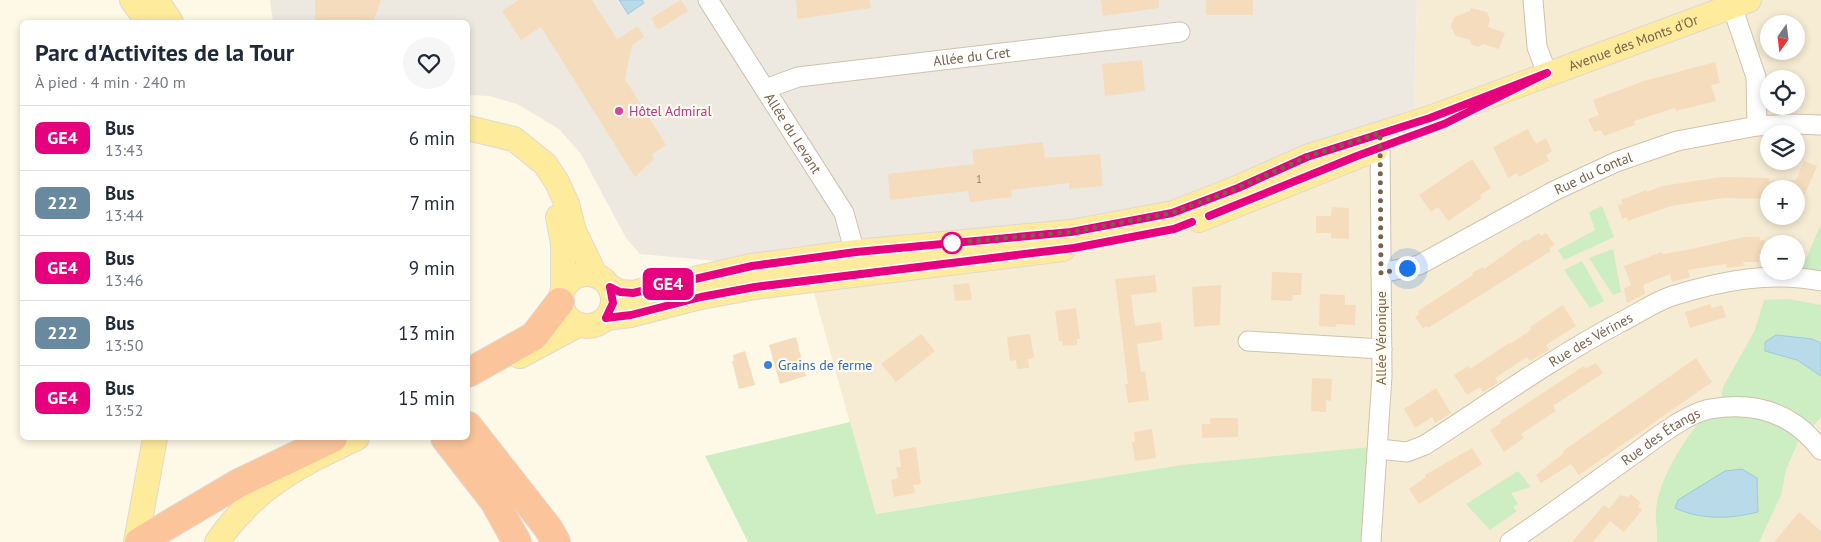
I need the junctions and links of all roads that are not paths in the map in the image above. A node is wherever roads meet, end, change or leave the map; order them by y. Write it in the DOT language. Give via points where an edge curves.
graph roads {
  1 [pos="132,0"];
  2 [pos="156,0"];
  3 [pos="708,0"];
  4 [pos="1533,0"];
  5 [pos="1740,3"];
  6 [pos="147,20"];
  7 [pos="170,20"];
  8 [pos="1180,32"];
  9 [pos="1547,73"];
  10 [pos="764,89"];
  11 [pos="1821,125"];
  12 [pos="1757,126"];
  13 [pos="470,128"];
  14 [pos="1380,140"];
  15 [pos="470,141"];
  16 [pos="857,262"];
  17 [pos="1381,273"];
  18 [pos="602,281"];
  19 [pos="1821,281"];
  20 [pos="562,295"];
  21 [pos="606,318"];
  22 [pos="578,325"];
  23 [pos="1248,341"];
  24 [pos="1382,349"];
  25 [pos="494,366"];
  26 [pos="470,372"];
  27 [pos="470,383"];
  28 [pos="470,429"];
  29 [pos="154,440"];
  30 [pos="329,440"];
  31 [pos="352,440"];
  32 [pos="447,440"];
  33 [pos="1379,449"];
  34 [pos="1821,450"];
  35 [pos="138,542"];
  36 [pos="217,542"];
  37 [pos="517,542"];
  38 [pos="556,542"];
  39 [pos="1371,542"];
  40 [pos="1510,542"];
  1 -- 6 [label="main road"];
  2 -- 7 [label="main road"];
  3 -- 10 [label="street, Allée du Levant"];
  4 -- 9 [label="street" via="1537,47"];
  5 -- 9 [label="main road, Avenue des Monts d'Or"];
  5 -- 12 [label="street" via="1756,77"];
  8 -- 10 [label="street, Allée du Cret" via="798,77"];
  9 -- 14 [label="main road, Avenue des Monts d'Or" via="1444,124"];
  10 -- 16 [label="street, Allée du Levant" via="844,213"];
  11 -- 12 [label="street, Rue du Contal"];
  12 -- 17 [label="street, Rue du Contal" via="1677,141 1616,162 1554,191 1419,265"];
  13 -- 18 [label="main road" via="514,139 545,164 567,204 574,231"];
  14 -- 16 [label="main road, Avenue des Monts d'Or" via="1244,203 1174,229 1074,248"];
  14 -- 17 [label="street, Allée Véronique"];
  15 -- 20 [label="main road" via="510,152 530,166 544,184 560,224 564,261"];
  16 -- 18 [label="main road, Avenue des Monts d'Or" via="752,266 633,293 620,292"];
  16 -- 21 [label="main road, Avenue des Monts d'Or" via="631,315"];
  17 -- 24 [label="street, Allée Véronique"];
  18 -- 20 [label="main road" via="580,274 573,278"];
  18 -- 21 [label="main road" via="613,303"];
  19 -- 33 [label="street, Rue des Vérines" via="1768,276 1670,297 1580,343 1425,445 1407,452"];
  20 -- 22 [label="main road" via="568,319"];
  20 -- 25 [label="highway" via="534,336"];
  21 -- 22 [label="main road" via="593,326"];
  22 -- 25 [label="main road"];
  23 -- 24 [label="street"];
  24 -- 33 [label="street, Allée Véronique"];
  25 -- 26 [label="highway"];
  25 -- 27 [label="main road"];
  28 -- 38 [label="highway"];
  29 -- 35 [label="main road"];
  30 -- 35 [label="highway" via="239,483"];
  31 -- 36 [label="main road" via="270,484 247,504"];
  32 -- 37 [label="highway" via="494,501"];
  33 -- 39 [label="street, Allée Véronique"];
  34 -- 40 [label="street, Rue des Étangs" via="1808,433 1786,418 1758,407 1708,409 1671,428"];
}
